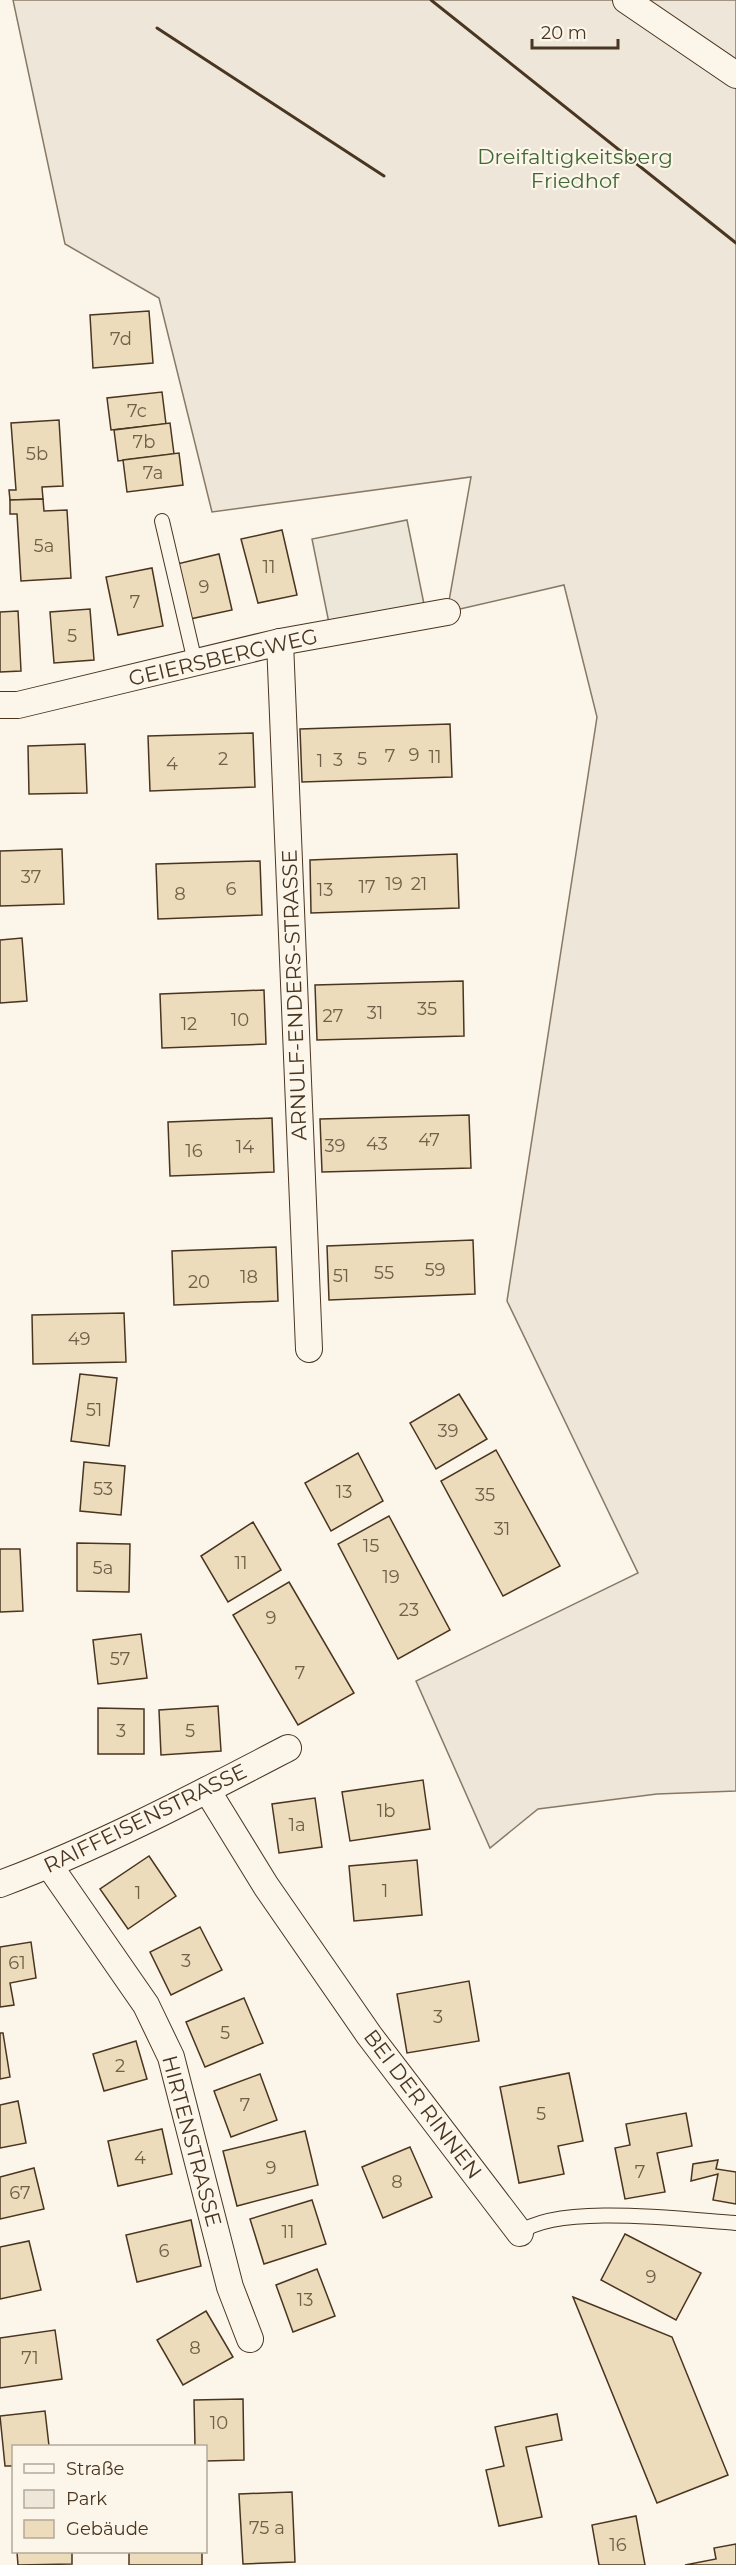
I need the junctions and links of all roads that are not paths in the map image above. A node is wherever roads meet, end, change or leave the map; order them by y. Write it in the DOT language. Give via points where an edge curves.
graph roads {
  1 [pos="626,0"];
  2 [pos="736,75"];
  3 [pos="162,521"];
  4 [pos="447,612"];
  5 [pos="280,642"];
  6 [pos="195,662"];
  7 [pos="0,705"];
  8 [pos="309,1349"];
  9 [pos="288,1748"];
  10 [pos="207,1790"];
  11 [pos="49,1865"];
  12 [pos="0,1884"];
  13 [pos="736,2223"];
  14 [pos="520,2233"];
  15 [pos="250,2339"];
  1 -- 2 [label="street"];
  3 -- 6 [label="lane"];
  4 -- 5 [label="street, GEIERSBERGWEG"];
  5 -- 6 [label="street, GEIERSBERGWEG"];
  5 -- 8 [label="street, ARNULF-ENDERS-STRASSE"];
  6 -- 7 [label="street, GEIERSBERGWEG" via="18,705"];
  9 -- 10 [label="street, RAIFFEISENSTRASSE"];
  10 -- 11 [label="street, RAIFFEISENSTRASSE"];
  10 -- 14 [label="street, BEI DER RINNEN" via="266,1887 369,2035"];
  11 -- 12 [label="street, RAIFFEISENSTRASSE"];
  11 -- 15 [label="street, HIRTENSTRASSE" via="146,2005 171,2057 230,2287"];
  13 -- 14 [label="lane, BEI DER RINNEN" via="599,2215 564,2218"];
}
